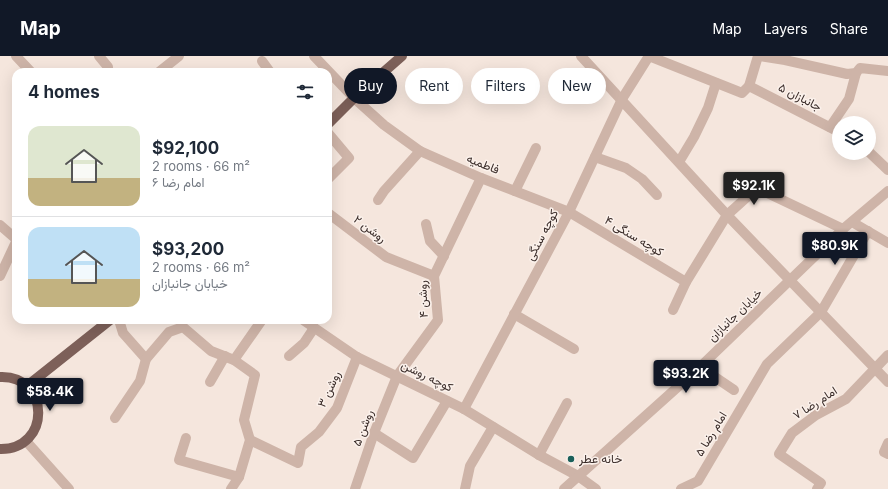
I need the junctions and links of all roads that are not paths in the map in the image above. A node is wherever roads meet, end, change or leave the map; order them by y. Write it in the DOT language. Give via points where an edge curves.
graph roads {
  1 [pos="16,56"];
  2 [pos="99,56"];
  3 [pos="179,56"];
  4 [pos="314,56"];
  5 [pos="402,56"];
  6 [pos="581,56"];
  7 [pos="649,56"];
  8 [pos="759,56"];
  9 [pos="786,58"];
  10 [pos="262,60"];
  11 [pos="27,68"];
  12 [pos="108,68"];
  13 [pos="164,68"];
  14 [pos="267,68"];
  15 [pos="325,68"];
  16 [pos="388,68"];
  17 [pos="856,72"];
  18 [pos="888,72"];
  19 [pos="332,75"];
  20 [pos="716,83"];
  21 [pos="749,86"];
  22 [pos="344,88"];
  23 [pos="622,99"];
  24 [pos="348,104"];
  25 [pos="361,104"];
  26 [pos="841,116"];
  27 [pos="332,120"];
  28 [pos="832,128"];
  29 [pos="332,138"];
  30 [pos="536,148"];
  31 [pos="420,151"];
  32 [pos="595,157"];
  33 [pos="876,159"];
  34 [pos="679,162"];
  35 [pos="888,170"];
  36 [pos="332,175"];
  37 [pos="481,178"];
  38 [pos="515,191"];
  39 [pos="888,191"];
  40 [pos="657,195"];
  41 [pos="537,199"];
  42 [pos="378,200"];
  43 [pos="569,212"];
  44 [pos="727,215"];
  45 [pos="332,216"];
  46 [pos="852,222"];
  47 [pos="426,224"];
  48 [pos="0,225"];
  49 [pos="843,230"];
  50 [pos="868,231"];
  51 [pos="12,236"];
  52 [pos="888,243"];
  53 [pos="12,250"];
  54 [pos="444,256"];
  55 [pos="0,276"];
  56 [pos="434,276"];
  57 [pos="790,280"];
  58 [pos="686,282"];
  59 [pos="673,310"];
  60 [pos="820,312"];
  61 [pos="514,314"];
  62 [pos="105,324"];
  63 [pos="120,324"];
  64 [pos="184,324"];
  65 [pos="259,324"];
  66 [pos="308,324"];
  67 [pos="314,328"];
  68 [pos="574,349"];
  69 [pos="888,355"];
  70 [pos="289,356"];
  71 [pos="357,357"];
  72 [pos="229,358"];
  73 [pos="146,359"];
  74 [pos="700,367"];
  75 [pos="875,368"];
  76 [pos="397,376"];
  77 [pos="0,377"];
  78 [pos="210,382"];
  79 [pos="888,382"];
  80 [pos="27,386"];
  81 [pos="734,390"];
  82 [pos="447,401"];
  83 [pos="567,403"];
  84 [pos="464,409"];
  85 [pos="115,418"];
  86 [pos="493,427"];
  87 [pos="374,433"];
  88 [pos="186,438"];
  89 [pos="250,440"];
  90 [pos="26,441"];
  91 [pos="888,443"];
  92 [pos="0,449"];
  93 [pos="888,454"];
  94 [pos="539,455"];
  95 [pos="578,476"];
  96 [pos="239,477"];
  97 [pos="701,485"];
  98 [pos="68,489"];
  99 [pos="231,489"];
  100 [pos="355,489"];
  101 [pos="465,489"];
  102 [pos="564,489"];
  103 [pos="575,489"];
  104 [pos="596,489"];
  105 [pos="681,489"];
  106 [pos="817,489"];
  1 -- 11 [label="street"];
  2 -- 12 [label="street"];
  3 -- 13 [label="street"];
  4 -- 15 [label="street, فاطمیه"];
  5 -- 16 [label="main road"];
  6 -- 23 [label="street"];
  7 -- 20 [label="street"];
  7 -- 23 [label="street, کوچه سنگی"];
  8 -- 9 [label="street"];
  8 -- 21 [label="street"];
  9 -- 17 [label="street" via="847,74"];
  10 -- 14 [label="street"];
  17 -- 18 [label="street" via="860,68"];
  17 -- 26 [label="street" via="849,99"];
  19 -- 22 [label="street, فاطمیه"];
  20 -- 21 [label="street" via="742,93"];
  20 -- 34 [label="street" via="694,138"];
  21 -- 28 [label="street, جانبازان ۵"];
  23 -- 32 [label="street, کوچه سنگی"];
  23 -- 34 [label="street"];
  24 -- 27 [label="main road"];
  25 -- 31 [label="street, فاطمیه"];
  29 -- 36 [label="street" via="349,158"];
  30 -- 38 [label="street"];
  31 -- 37 [label="street, فاطمیه"];
  31 -- 42 [label="street"];
  32 -- 40 [label="street" via="626,168 642,179"];
  32 -- 43 [label="street, کوچه سنگی"];
  33 -- 35 [label="street"];
  34 -- 44 [label="street"];
  37 -- 38 [label="street, فاطمیه"];
  37 -- 54 [label="street, روشن ۴"];
  38 -- 41 [label="street, فاطمیه"];
  39 -- 46 [label="street, خیابان جانبازان"];
  41 -- 43 [label="street, کوچه سنگی ۴"];
  43 -- 58 [label="street, کوچه سنگی ۴"];
  43 -- 61 [label="street, کوچه سنگی"];
  44 -- 49 [label="street" via="757,188"];
  44 -- 57 [label="street"];
  44 -- 58 [label="street"];
  45 -- 56 [label="street, روشن ۲" via="386,257"];
  46 -- 49 [label="street, خیابان جانبازان"];
  46 -- 50 [label="street"];
  47 -- 54 [label="street" via="430,241"];
  48 -- 51 [label="street"];
  49 -- 57 [label="street, خیابان جانبازان"];
  50 -- 52 [label="street"];
  50 -- 60 [label="street, امام رضا ۵"];
  53 -- 55 [label="street"];
  54 -- 56 [label="street, روشن ۴"];
  56 -- 76 [label="street, روشن ۴" via="438,320"];
  57 -- 60 [label="street"];
  57 -- 74 [label="street, خیابان جانبازان"];
  58 -- 59 [label="street"];
  60 -- 75 [label="street"];
  60 -- 97 [label="street, امام رضا ۵" via="767,364"];
  61 -- 68 [label="street"];
  61 -- 84 [label="street, کوچه سنگی"];
  62 -- 80 [label="main road"];
  63 -- 73 [label="street" via="123,333"];
  64 -- 72 [label="street" via="212,351"];
  64 -- 73 [label="street" via="169,332"];
  65 -- 72 [label="street"];
  66 -- 67 [label="street, کوچه روشن"];
  67 -- 70 [label="street" via="304,343"];
  67 -- 71 [label="street, کوچه روشن"];
  69 -- 75 [label="street"];
  71 -- 76 [label="street, کوچه روشن"];
  71 -- 89 [label="street, روشن ۳" via="337,408 319,432 301,447 298,464"];
  72 -- 78 [label="street"];
  72 -- 89 [label="street" via="255,375 244,420"];
  73 -- 85 [label="street" via="140,381"];
  74 -- 81 [label="street"];
  74 -- 95 [label="street, خیابان جانبازان"];
  75 -- 79 [label="street"];
  75 -- 106 [label="street, امام رضا ۷" via="846,399 816,415 792,433 779,454 821,483"];
  76 -- 82 [label="street, کوچه روشن"];
  76 -- 87 [label="street, روشن ۵"];
  77 -- 80 [label="main road" via="18,380"];
  80 -- 90 [label="main road" via="36,399 39,414 33,434"];
  82 -- 84 [label="street, کوچه روشن"];
  82 -- 87 [label="street" via="413,458"];
  83 -- 94 [label="street"];
  84 -- 86 [label="street, کوچه روشن"];
  86 -- 94 [label="street, کوچه روشن"];
  86 -- 101 [label="street" via="470,466"];
  87 -- 100 [label="street, روشن ۵"];
  88 -- 96 [label="street" via="179,460"];
  89 -- 96 [label="street"];
  90 -- 92 [label="main road" via="17,446"];
  90 -- 98 [label="street"];
  91 -- 93 [label="street" via="884,452"];
  94 -- 95 [label="street, کوچه روشن"];
  95 -- 102 [label="street, خیابان جانبازان"];
  95 -- 103 [label="street"];
  95 -- 104 [label="street, کوچه روشن"];
  96 -- 99 [label="street"];
  97 -- 105 [label="street, امام رضا ۵"];
}
